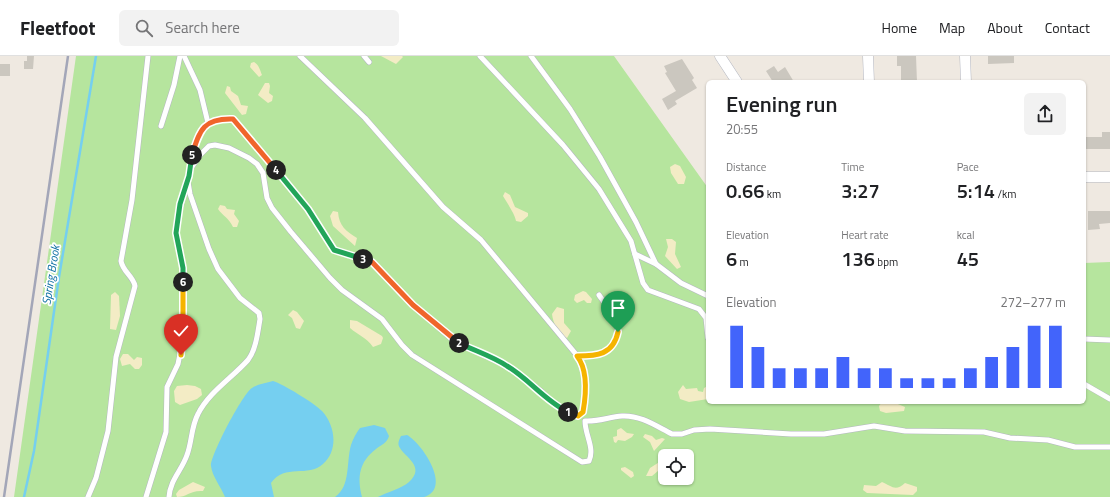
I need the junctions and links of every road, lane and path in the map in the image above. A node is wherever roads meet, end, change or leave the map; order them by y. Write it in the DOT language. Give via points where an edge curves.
graph roads {
  1 [pos="148,56"];
  2 [pos="180,56"];
  3 [pos="184,56"];
  4 [pos="300,56"];
  5 [pos="364,56"];
  6 [pos="480,56"];
  7 [pos="531,56"];
  8 [pos="720,56"];
  9 [pos="868,56"];
  10 [pos="965,56"];
  11 [pos="369,62"];
  12 [pos="736,80"];
  13 [pos="869,80"];
  14 [pos="966,80"];
  15 [pos="208,123"];
  16 [pos="161,126"];
  17 [pos="189,176"];
  18 [pos="1086,177"];
  19 [pos="1110,177"];
  20 [pos="635,254"];
  21 [pos="656,264"];
  22 [pos="599,295"];
  23 [pos="706,295"];
  24 [pos="706,318"];
  25 [pos="1086,340"];
  26 [pos="1110,340"];
  27 [pos="577,356"];
  28 [pos="1086,385"];
  29 [pos="1110,399"];
  30 [pos="580,415"];
  31 [pos="585,421"];
  32 [pos="1110,447"];
  33 [pos="88,497"];
  34 [pos="146,497"];
  35 [pos="169,497"];
  1 -- 33 [label="lane" via="132,200 121,261 122,267 135,286 116,357 108,431 96,478"];
  2 -- 16 [label="lane"];
  3 -- 15 [label="lane" via="200,90"];
  4 -- 27 [label="lane" via="365,118 443,207 480,240"];
  5 -- 11 [label="lane"];
  6 -- 20 [label="lane" via="583,168 620,221"];
  7 -- 21 [label="lane" via="570,109 600,157"];
  8 -- 12 [label="street"];
  9 -- 13 [label="street"];
  10 -- 14 [label="street"];
  15 -- 17 [label="lane" via="201,132 192,154"];
  15 -- 30 [label="lane" via="220,119 233,119 238,123 308,209 334,250 372,262 408,300 454,341 507,366 554,404 574,415"];
  17 -- 31 [label="lane" via="196,160 209,146 222,146 250,158 263,173 267,198 272,208 291,232 330,278 382,319 412,355 582,462 589,461 591,452"];
  17 -- 34 [label="lane" via="180,204 176,233 183,268 182,344 178,364 168,387 166,432"];
  17 -- 35 [label="lane" via="190,194 208,249 228,284 240,298 256,309 260,319 248,359 197,414 187,456 175,476"];
  18 -- 19 [label="street"];
  20 -- 21 [label="lane"];
  20 -- 24 [label="lane" via="643,283 648,290 699,309"];
  21 -- 23 [label="lane" via="681,283"];
  22 -- 27 [label="lane" via="617,323 616,338 611,349 606,352 593,356"];
  25 -- 26 [label="lane"];
  27 -- 30 [label="lane" via="581,361 584,377 584,407"];
  28 -- 29 [label="lane"];
  30 -- 31 [label="lane"];
  31 -- 32 [label="lane" via="598,422 630,416 677,435 710,429 824,434 874,426 905,431 984,432 1010,438 1048,440 1076,447"];
}
